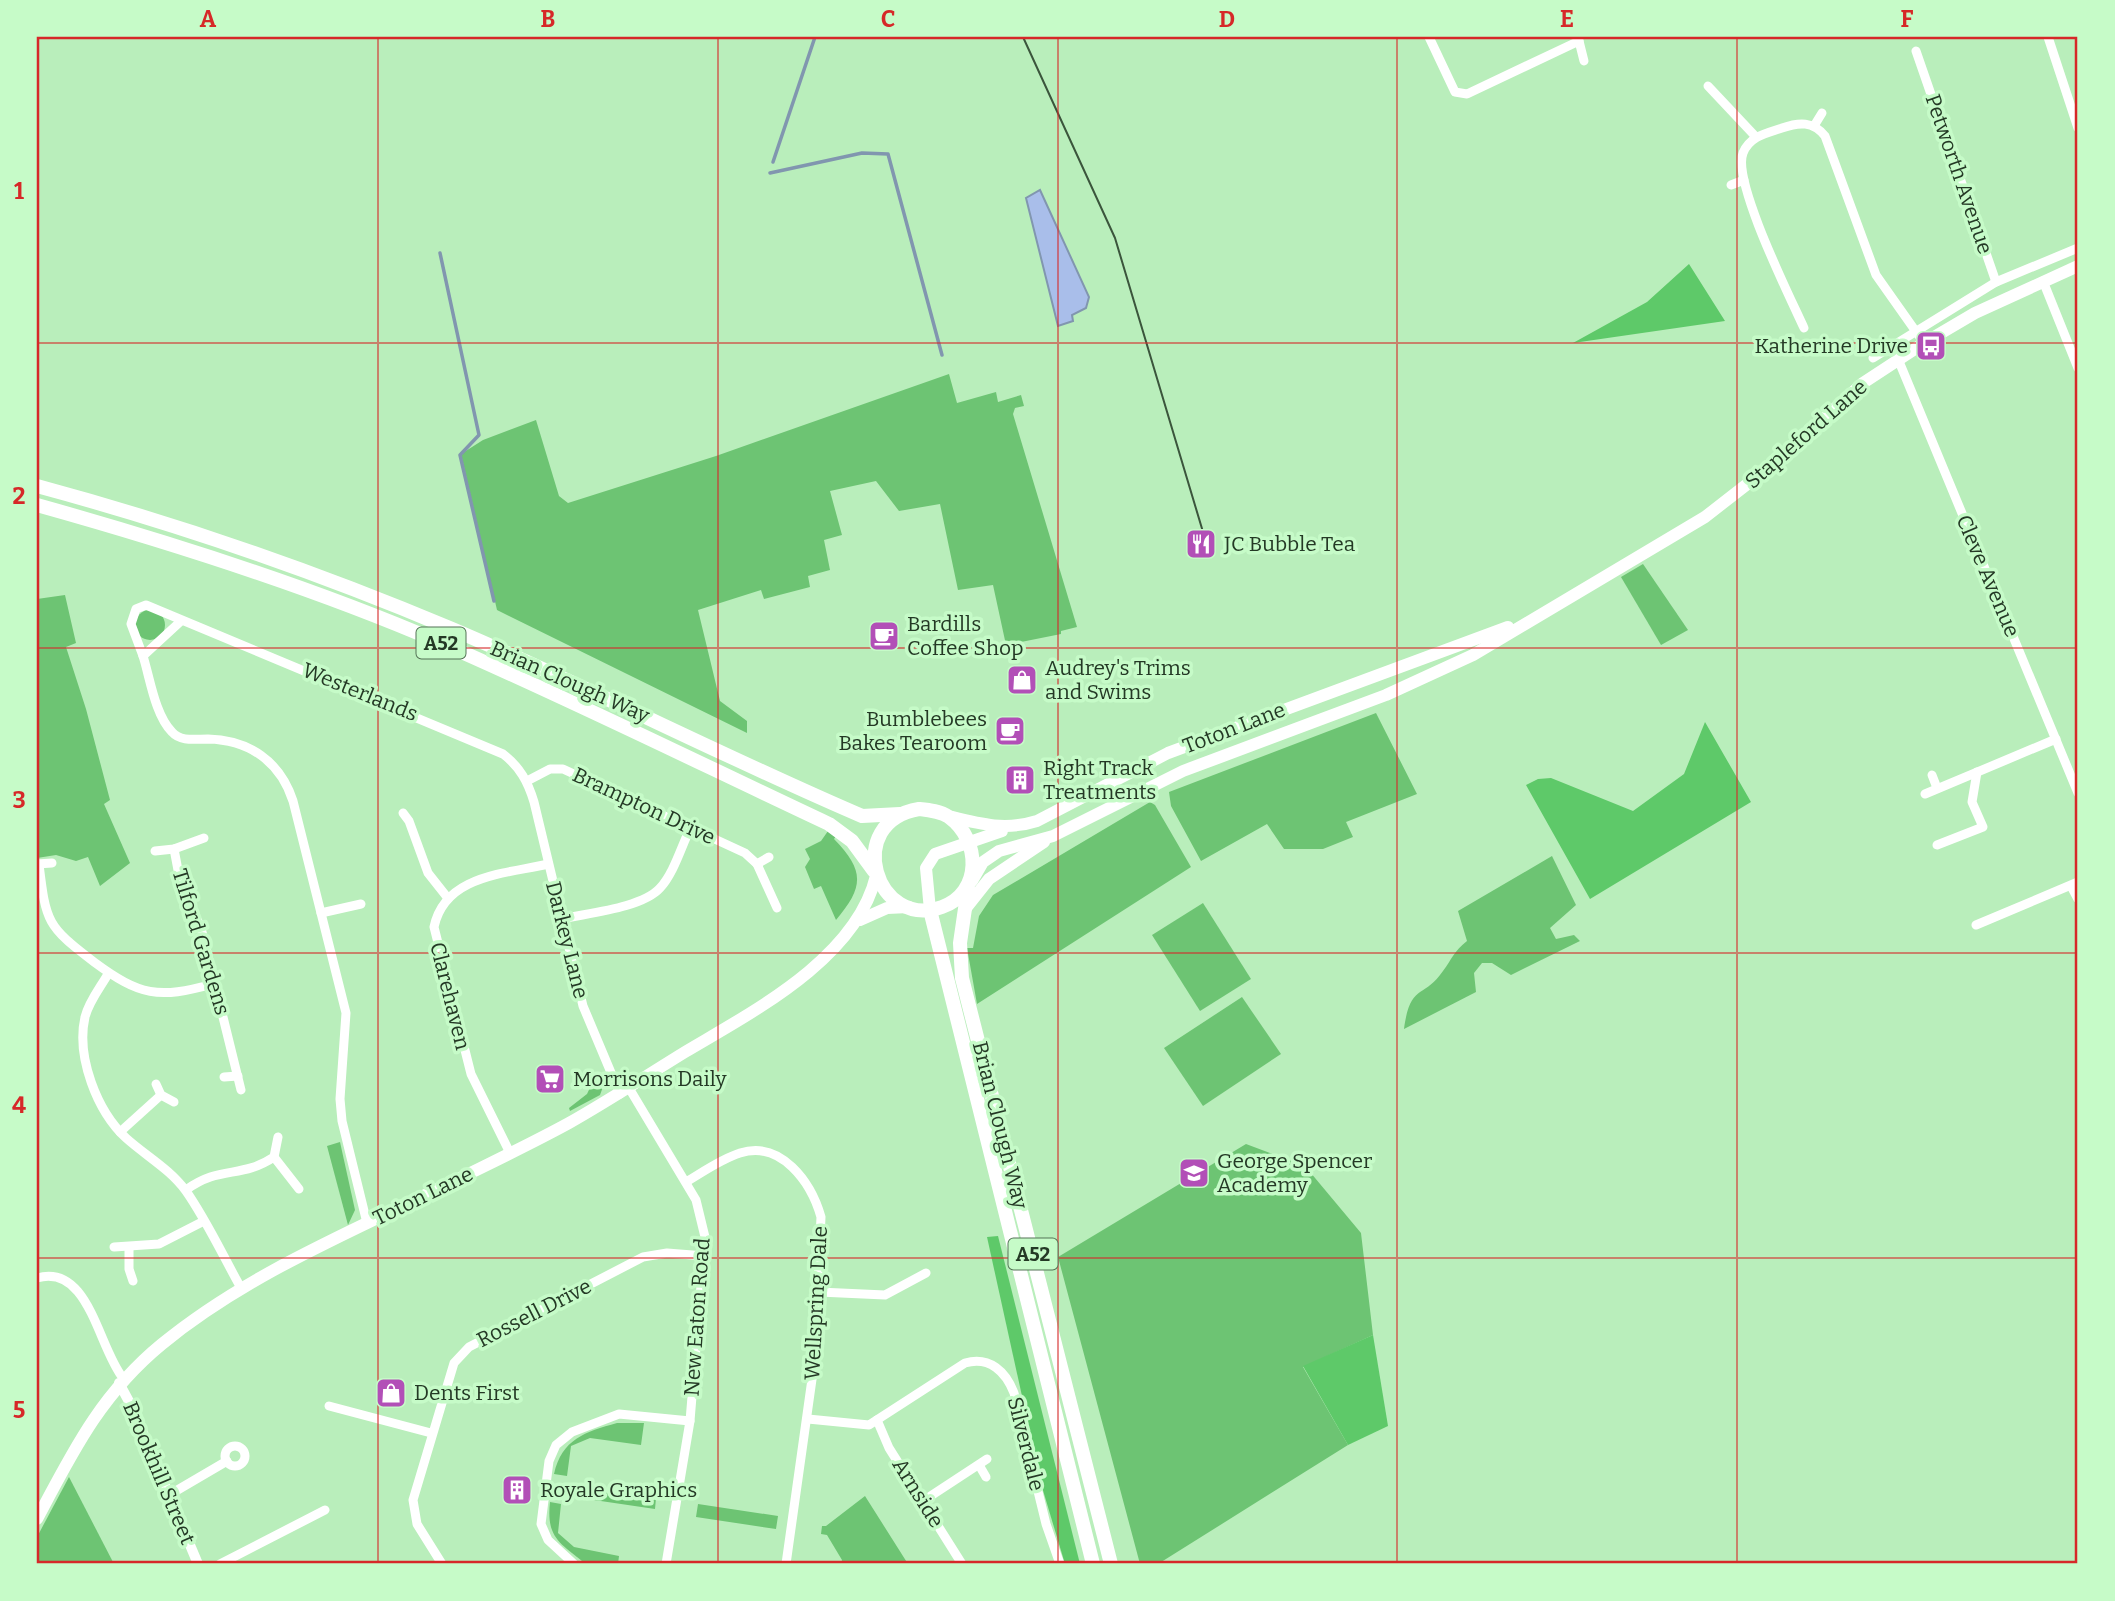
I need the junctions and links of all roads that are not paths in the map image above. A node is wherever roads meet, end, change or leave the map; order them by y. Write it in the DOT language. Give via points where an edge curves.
graph roads {
  1 [pos="1429,37"];
  2 [pos="2048,37"];
  3 [pos="1579,39"];
  4 [pos="1916,51"];
  5 [pos="1584,61"];
  6 [pos="1934,62"];
  7 [pos="1922,67"];
  8 [pos="1708,86"];
  9 [pos="1822,113"];
  10 [pos="1814,126"];
  11 [pos="2078,128"];
  12 [pos="1756,137"];
  13 [pos="1744,180"];
  14 [pos="1731,185"];
  15 [pos="2078,248"];
  16 [pos="2078,266"];
  17 [pos="2043,281"];
  18 [pos="1996,282"];
  19 [pos="1810,311"];
  20 [pos="1799,316"];
  21 [pos="1804,328"];
  22 [pos="1915,330"];
  23 [pos="1924,343"];
  24 [pos="1873,358"];
  25 [pos="1898,359"];
  26 [pos="2078,368"];
  27 [pos="37,486"];
  28 [pos="37,505"];
  29 [pos="1540,613"];
  30 [pos="181,621"];
  31 [pos="1444,648"];
  32 [pos="143,656"];
  33 [pos="1446,668"];
  34 [pos="2056,739"];
  35 [pos="1977,772"];
  36 [pos="1932,775"];
  37 [pos="527,781"];
  38 [pos="1937,788"];
  39 [pos="2078,793"];
  40 [pos="1925,794"];
  41 [pos="403,813"];
  42 [pos="900,814"];
  43 [pos="948,816"];
  44 [pos="1014,828"];
  45 [pos="690,829"];
  46 [pos="1053,836"];
  47 [pos="204,838"];
  48 [pos="968,841"];
  49 [pos="1937,845"];
  50 [pos="174,849"];
  51 [pos="155,851"];
  52 [pos="769,857"];
  53 [pos="52,863"];
  54 [pos="38,864"];
  55 [pos="548,864"];
  56 [pos="757,864"];
  57 [pos="875,874"];
  58 [pos="970,884"];
  59 [pos="2075,884"];
  60 [pos="447,897"];
  61 [pos="2078,899"];
  62 [pos="361,904"];
  63 [pos="909,907"];
  64 [pos="777,908"];
  65 [pos="930,910"];
  66 [pos="964,912"];
  67 [pos="321,913"];
  68 [pos="562,919"];
  69 [pos="858,920"];
  70 [pos="1976,925"];
  71 [pos="108,974"];
  72 [pos="213,984"];
  73 [pos="239,1076"];
  74 [pos="224,1077"];
  75 [pos="156,1084"];
  76 [pos="242,1090"];
  77 [pos="625,1091"];
  78 [pos="161,1095"];
  79 [pos="174,1102"];
  80 [pos="120,1132"];
  81 [pos="278,1137"];
  82 [pos="510,1153"];
  83 [pos="274,1157"];
  84 [pos="686,1182"];
  85 [pos="299,1189"];
  86 [pos="186,1190"];
  87 [pos="204,1221"];
  88 [pos="367,1223"];
  89 [pos="114,1247"];
  90 [pos="129,1248"];
  91 [pos="705,1256"];
  92 [pos="926,1273"];
  93 [pos="37,1278"];
  94 [pos="133,1281"];
  95 [pos="241,1288"];
  96 [pos="819,1292"];
  97 [pos="121,1381"];
  98 [pos="329,1406"];
  99 [pos="808,1419"];
  100 [pos="877,1420"];
  101 [pos="690,1421"];
  102 [pos="431,1433"];
  103 [pos="227,1461"];
  104 [pos="986,1477"];
  105 [pos="169,1495"];
  106 [pos="923,1501"];
  107 [pos="325,1510"];
  108 [pos="37,1519"];
  109 [pos="198,1564"];
  110 [pos="220,1564"];
  111 [pos="442,1564"];
  112 [pos="574,1564"];
  113 [pos="666,1564"];
  114 [pos="786,1564"];
  115 [pos="962,1564"];
  116 [pos="1060,1564"];
  117 [pos="1093,1564"];
  118 [pos="1111,1564"];
  1 -- 3 [label="street" via="1455,92 1467,94"];
  2 -- 11 [label="street"];
  3 -- 5 [label="street"];
  4 -- 7 [label="street, Petworth Avenue"];
  6 -- 7 [label="street, Petworth Avenue"];
  7 -- 18 [label="street, Petworth Avenue"];
  8 -- 12 [label="street"];
  9 -- 10 [label="street"];
  10 -- 12 [label="street" via="1800,123"];
  10 -- 22 [label="street" via="1828,143 1876,275"];
  12 -- 13 [label="street" via="1743,152"];
  13 -- 14 [label="street"];
  13 -- 20 [label="street" via="1772,261"];
  15 -- 18 [label="street, Stapleford Lane"];
  16 -- 17 [label="main road, Stapleford Lane"];
  17 -- 23 [label="main road, Stapleford Lane"];
  17 -- 26 [label="street"];
  18 -- 22 [label="street, Stapleford Lane"];
  19 -- 20 [label="street"];
  20 -- 21 [label="street"];
  22 -- 23 [label="street"];
  22 -- 24 [label="street, Stapleford Lane"];
  23 -- 25 [label="main road, Stapleford Lane"];
  25 -- 29 [label="main road, Stapleford Lane" via="1727,501"];
  25 -- 34 [label="street, Cleve Avenue"];
  27 -- 42 [label="highway, Brian Clough Way / A52" via="297,567 476,640 850,811 871,817"];
  28 -- 57 [label="highway, Brian Clough Way / A52" via="276,580 437,641 829,824 852,841"];
  29 -- 31 [label="main road, Stapleford Lane"];
  29 -- 33 [label="main road, Stapleford Lane"];
  30 -- 32 [label="street"];
  30 -- 32 [label="street, Westerlands" via="154,607 139,606 131,624"];
  30 -- 37 [label="street, Westerlands" via="481,743 503,754"];
  31 -- 44 [label="main road, Toton Lane" via="1168,753 1037,821"];
  32 -- 67 [label="street, Westerlands" via="172,733 248,747 285,778"];
  33 -- 46 [label="main road, Toton Lane" via="1183,771"];
  34 -- 35 [label="street"];
  34 -- 39 [label="street, Cleve Avenue"];
  35 -- 38 [label="street"];
  35 -- 49 [label="street" via="1972,802 1983,827"];
  36 -- 38 [label="street"];
  37 -- 45 [label="street, Brampton Drive" via="550,769 563,769"];
  37 -- 55 [label="street, Darkey Lane"];
  38 -- 40 [label="street"];
  41 -- 60 [label="street" via="428,873"];
  42 -- 43 [label="highway, Brian Clough Way" via="919,809"];
  42 -- 57 [label="highway" via="876,843"];
  43 -- 44 [label="main road, Toton Lane"];
  43 -- 48 [label="highway"];
  44 -- 48 [label="main road"];
  45 -- 56 [label="street, Brampton Drive" via="745,853"];
  45 -- 68 [label="street" via="655,892 638,902"];
  46 -- 58 [label="main road, Toton Lane" via="999,850 983,862"];
  46 -- 66 [label="main road" via="989,878"];
  47 -- 50 [label="street, Tilford Gardens"];
  48 -- 58 [label="highway, Brian Clough Way"];
  48 -- 65 [label="main road" via="930,860 926,877"];
  50 -- 51 [label="street, Tilford Gardens"];
  50 -- 72 [label="street, Tilford Gardens" via="181,886 201,928"];
  52 -- 56 [label="street"];
  53 -- 54 [label="street"];
  54 -- 71 [label="street" via="43,899 55,931"];
  55 -- 60 [label="street" via="477,880"];
  55 -- 68 [label="street, Darkey Lane"];
  56 -- 64 [label="street"];
  57 -- 63 [label="highway, Brian Clough Way" via="895,899"];
  57 -- 69 [label="main road, Toton Lane" via="872,895"];
  58 -- 65 [label="highway" via="951,902"];
  58 -- 66 [label="highway, Brian Clough Way / A52"];
  59 -- 61 [label="street"];
  59 -- 70 [label="street"];
  60 -- 82 [label="street, Clarehaven" via="437,915 435,941 471,1074"];
  62 -- 67 [label="street"];
  63 -- 65 [label="highway"];
  63 -- 69 [label="main road, Toton Lane" via="887,908"];
  65 -- 117 [label="highway, Brian Clough Way / A52"];
  66 -- 118 [label="highway, Brian Clough Way / A52" via="959,959 962,978"];
  67 -- 88 [label="street, Westerlands" via="346,1013 342,1121"];
  68 -- 77 [label="street, Darkey Lane" via="583,1006"];
  69 -- 77 [label="main road, Toton Lane" via="827,955 778,995"];
  71 -- 72 [label="street" via="132,988 165,995"];
  71 -- 80 [label="street" via="85,1017 85,1051 93,1086"];
  72 -- 73 [label="street, Tilford Gardens"];
  73 -- 74 [label="street"];
  73 -- 76 [label="street, Tilford Gardens"];
  75 -- 78 [label="street"];
  77 -- 82 [label="main road, Toton Lane"];
  77 -- 84 [label="street, New Eaton Road"];
  78 -- 79 [label="street"];
  78 -- 80 [label="street"];
  80 -- 86 [label="street"];
  81 -- 83 [label="street"];
  82 -- 88 [label="main road, Toton Lane"];
  83 -- 85 [label="street"];
  83 -- 86 [label="street" via="255,1169 211,1175"];
  84 -- 91 [label="street, New Eaton Road" via="703,1220"];
  84 -- 96 [label="street, Wellspring Dale" via="741,1152 762,1151 784,1159 798,1172 821,1217"];
  86 -- 87 [label="street"];
  87 -- 90 [label="street" via="159,1244"];
  87 -- 95 [label="street"];
  88 -- 95 [label="main road, Toton Lane"];
  89 -- 90 [label="street"];
  90 -- 94 [label="street"];
  91 -- 101 [label="street, New Eaton Road"];
  91 -- 102 [label="street, Rossell Drive" via="667,1253 643,1257 469,1347 449,1374"];
  92 -- 96 [label="street" via="885,1294"];
  93 -- 97 [label="street" via="58,1276 77,1288"];
  95 -- 97 [label="main road, Toton Lane" via="200,1315"];
  96 -- 99 [label="street, Wellspring Dale"];
  97 -- 105 [label="street, Brookhill Street"];
  97 -- 108 [label="main road, Toton Lane" via="88,1426"];
  98 -- 102 [label="street"];
  99 -- 100 [label="street, Silverdale" via="861,1426"];
  99 -- 114 [label="street, Wellspring Dale"];
  100 -- 106 [label="street, Arnside"];
  100 -- 116 [label="street, Silverdale" via="965,1363 994,1365 1014,1393"];
  101 -- 112 [label="street" via="619,1414 572,1432 556,1445 541,1524 552,1544"];
  101 -- 113 [label="street, New Eaton Road"];
  102 -- 111 [label="street, Rossell Drive" via="415,1487 414,1515"];
  103 -- 105 [label="street"];
  104 -- 106 [label="street" via="983,1462"];
  105 -- 109 [label="street, Brookhill Street"];
  106 -- 115 [label="street, Arnside"];
  107 -- 110 [label="street"];
}
